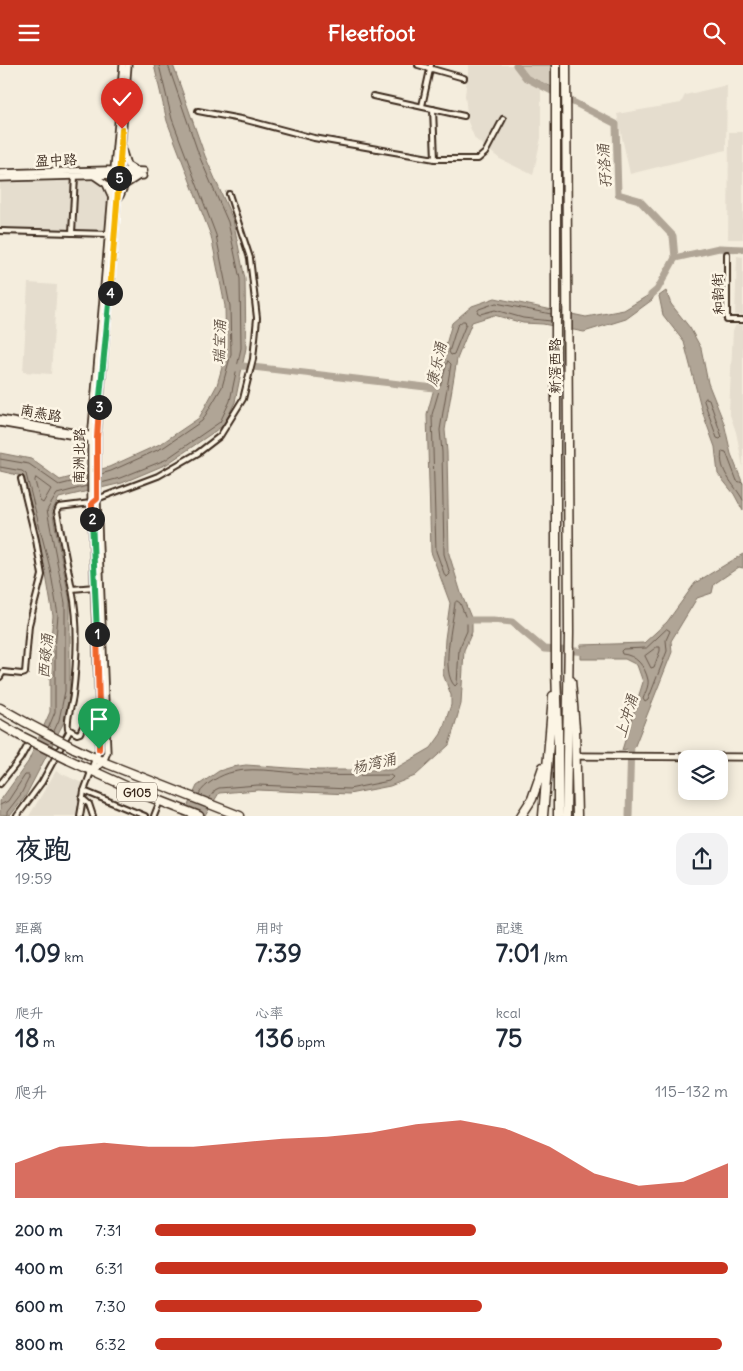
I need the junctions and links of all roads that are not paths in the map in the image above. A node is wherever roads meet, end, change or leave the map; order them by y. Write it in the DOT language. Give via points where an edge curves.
graph roads {
  1 [pos="123,65"];
  2 [pos="128,65"];
  3 [pos="418,65"];
  4 [pos="556,65"];
  5 [pos="566,65"];
  6 [pos="431,67"];
  7 [pos="464,78"];
  8 [pos="373,96"];
  9 [pos="422,106"];
  10 [pos="433,109"];
  11 [pos="198,111"];
  12 [pos="464,116"];
  13 [pos="504,119"];
  14 [pos="121,145"];
  15 [pos="435,159"];
  16 [pos="117,172"];
  17 [pos="0,173"];
  18 [pos="141,173"];
  19 [pos="93,175"];
  20 [pos="75,176"];
  21 [pos="0,178"];
  22 [pos="229,194"];
  23 [pos="112,197"];
  24 [pos="117,202"];
  25 [pos="0,231"];
  26 [pos="72,233"];
  27 [pos="108,235"];
  28 [pos="728,254"];
  29 [pos="743,320"];
  30 [pos="0,419"];
  31 [pos="0,423"];
  32 [pos="93,437"];
  33 [pos="21,479"];
  34 [pos="94,498"];
  35 [pos="95,587"];
  36 [pos="72,589"];
  37 [pos="568,667"];
  38 [pos="556,669"];
  39 [pos="0,677"];
  40 [pos="0,708"];
  41 [pos="91,709"];
  42 [pos="0,724"];
  43 [pos="70,730"];
  44 [pos="30,741"];
  45 [pos="549,743"];
  46 [pos="575,756"];
  47 [pos="743,757"];
  48 [pos="95,759"];
  49 [pos="103,762"];
  50 [pos="91,772"];
  51 [pos="0,784"];
  52 [pos="84,791"];
  53 [pos="82,798"];
  54 [pos="160,801"];
  55 [pos="17,816"];
  56 [pos="80,816"];
  57 [pos="94,816"];
  58 [pos="145,816"];
  59 [pos="154,816"];
  60 [pos="199,816"];
  61 [pos="240,816"];
  62 [pos="521,816"];
  63 [pos="527,816"];
  64 [pos="543,816"];
  65 [pos="558,816"];
  66 [pos="566,816"];
  67 [pos="577,816"];
  1 -- 16 [label="main road, 南洲北路"];
  2 -- 14 [label="main road, 南洲北路"];
  3 -- 6 [label="street"];
  4 -- 38 [label="highway, 新滘西路"];
  5 -- 37 [label="highway, 新滘西路"];
  6 -- 7 [label="street"];
  6 -- 9 [label="street"];
  8 -- 9 [label="street"];
  9 -- 10 [label="street"];
  10 -- 12 [label="street"];
  10 -- 15 [label="street"];
  11 -- 15 [label="street" via="314,138"];
  13 -- 15 [label="street" via="485,153 478,159"];
  14 -- 16 [label="main road, 南洲北路"];
  14 -- 18 [label="main road" via="127,165"];
  16 -- 17 [label="main road, 盈中路"];
  16 -- 18 [label="main road"];
  16 -- 19 [label="main road, 盈中路"];
  16 -- 23 [label="main road, 南洲北路"];
  16 -- 24 [label="main road, 南洲北路"];
  18 -- 24 [label="main road" via="126,185"];
  19 -- 20 [label="main road, 盈中路"];
  19 -- 23 [label="main road" via="106,184"];
  20 -- 21 [label="main road, 盈中路"];
  20 -- 26 [label="street"];
  22 -- 34 [label="street" via="250,258 257,318 254,353 243,399 220,435 198,453 158,476"];
  23 -- 27 [label="main road, 南洲北路"];
  24 -- 32 [label="main road, 南洲北路"];
  25 -- 26 [label="street"];
  26 -- 27 [label="street"];
  27 -- 32 [label="main road, 南洲北路"];
  28 -- 29 [label="street, 和韵街" via="728,320"];
  30 -- 32 [label="main road, 南燕路"];
  31 -- 32 [label="main road, 南燕路"];
  32 -- 34 [label="main road, 南洲北路"];
  33 -- 39 [label="street" via="42,575 29,625 24,673 3,672"];
  34 -- 35 [label="main road, 南洲北路"];
  34 -- 36 [label="street" via="59,507 57,512"];
  34 -- 49 [label="main road, 南洲北路" via="107,737"];
  35 -- 36 [label="street"];
  35 -- 48 [label="main road, 南洲北路" via="99,713 99,749"];
  36 -- 43 [label="street" via="77,614 76,671 67,724"];
  37 -- 46 [label="highway"];
  37 -- 66 [label="highway"];
  38 -- 45 [label="highway"];
  38 -- 65 [label="highway"];
  40 -- 48 [label="highway, G105, bridge"];
  41 -- 43 [label="street" via="80,733"];
  42 -- 44 [label="highway, G105, bridge"];
  43 -- 55 [label="street" via="42,781"];
  44 -- 50 [label="highway, G105, bridge"];
  44 -- 51 [label="street"];
  45 -- 62 [label="highway" via="538,784"];
  45 -- 63 [label="highway" via="542,785"];
  45 -- 64 [label="highway"];
  46 -- 47 [label="main road"];
  46 -- 67 [label="highway"];
  48 -- 49 [label="highway, G105"];
  48 -- 50 [label="main road, 南洲北路"];
  49 -- 50 [label="main road"];
  49 -- 61 [label="highway, G105"];
  50 -- 52 [label="street"];
  50 -- 54 [label="highway, G105"];
  52 -- 53 [label="street"];
  52 -- 58 [label="street"];
  53 -- 56 [label="street"];
  53 -- 57 [label="street"];
  54 -- 59 [label="street"];
  54 -- 60 [label="highway, G105"];
}
